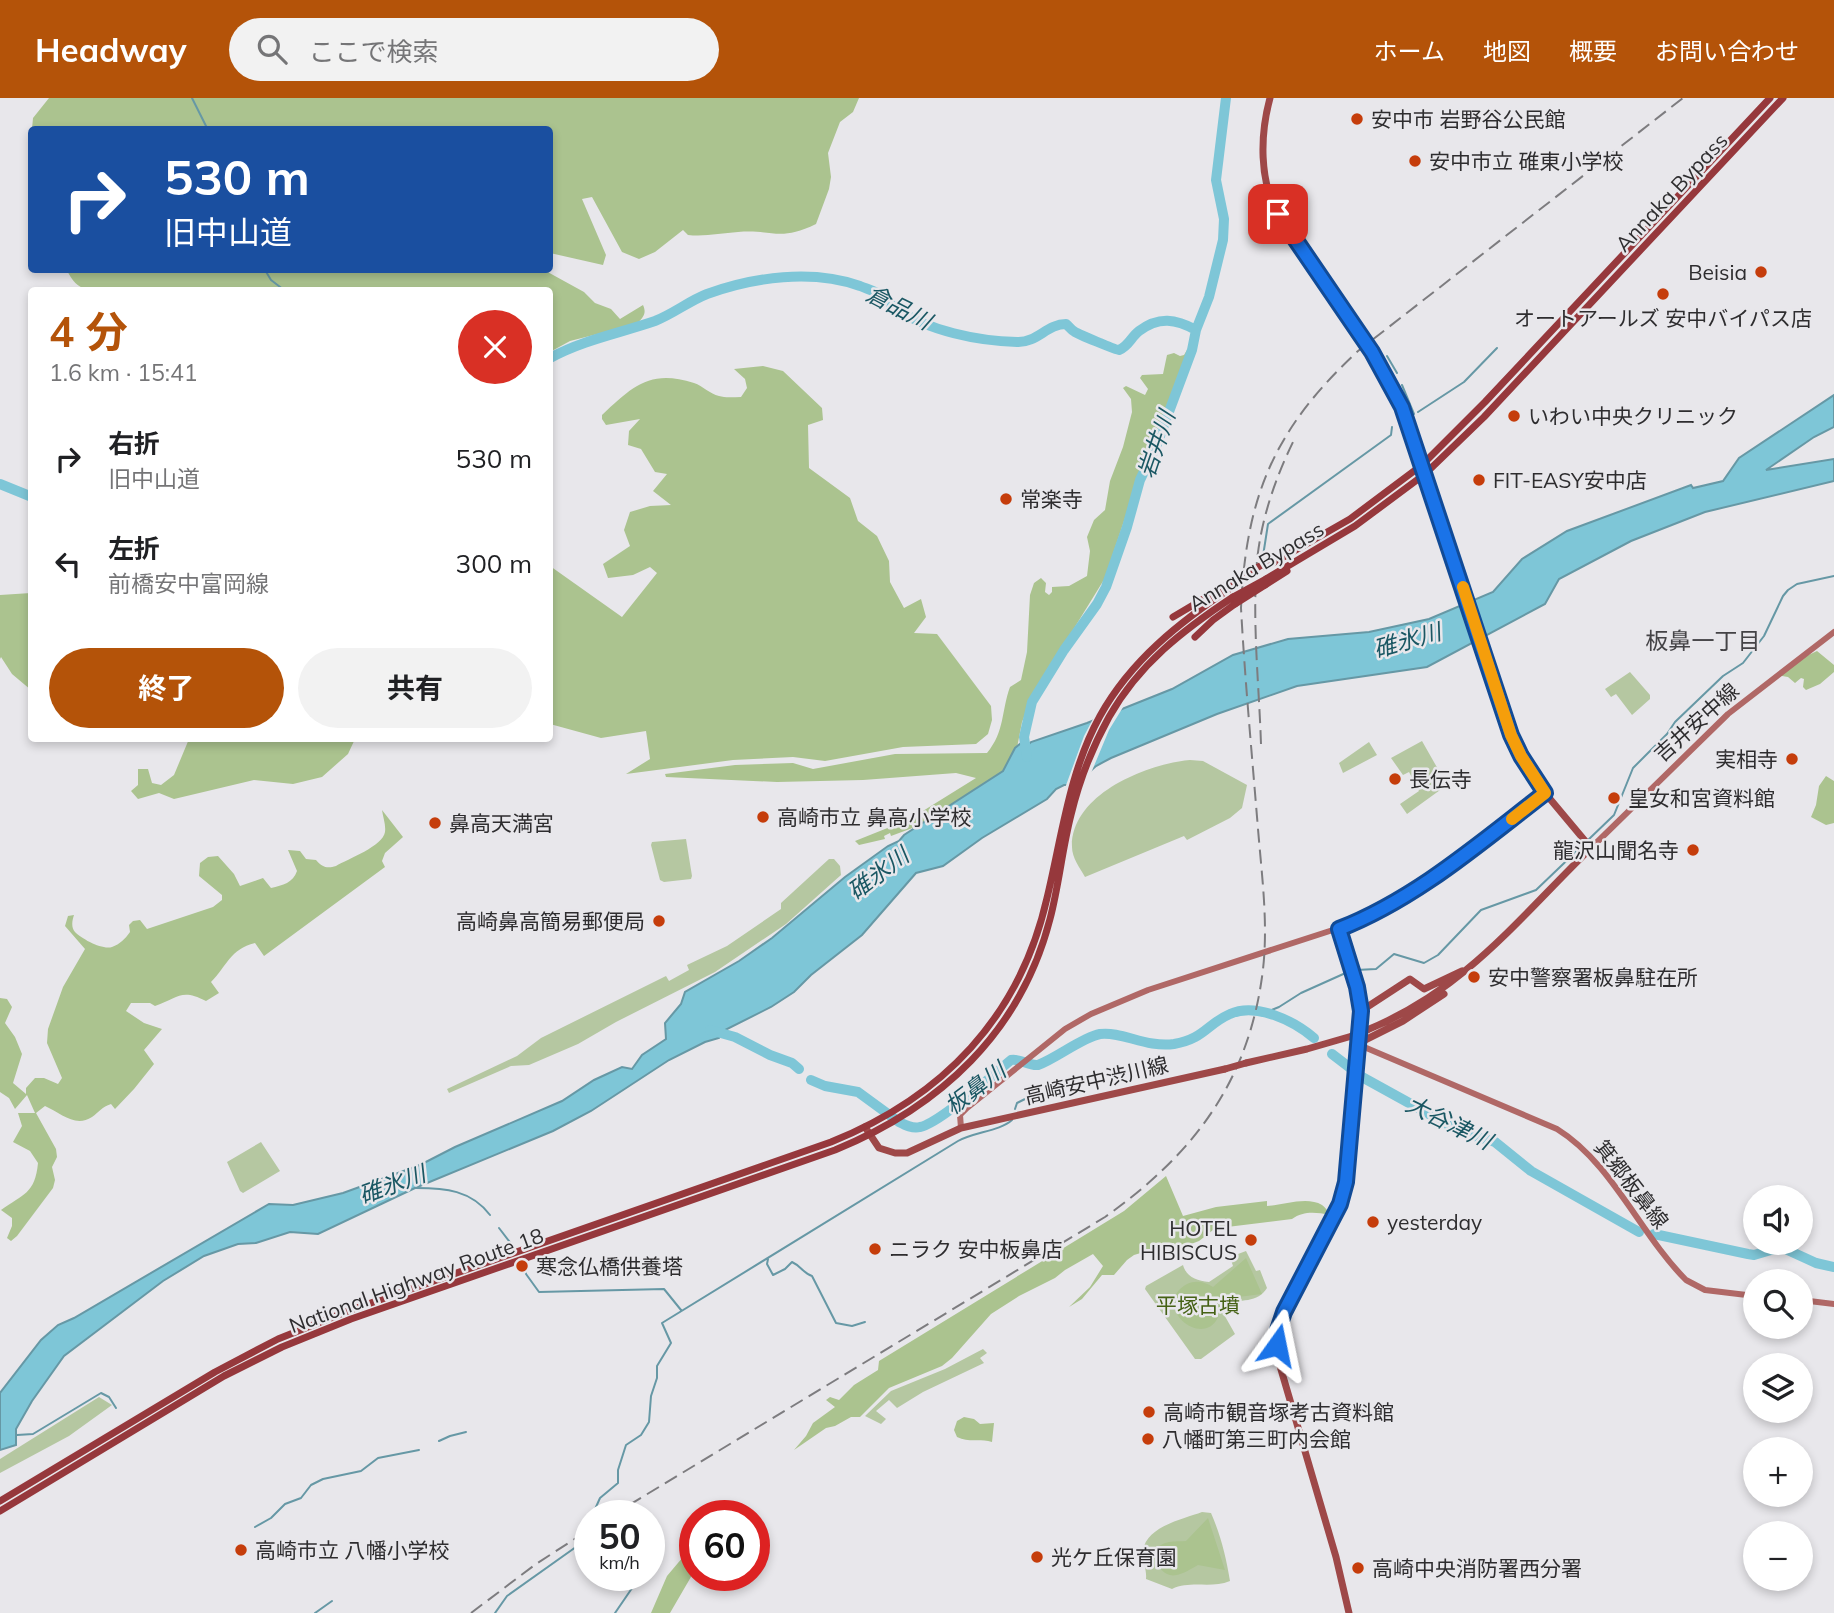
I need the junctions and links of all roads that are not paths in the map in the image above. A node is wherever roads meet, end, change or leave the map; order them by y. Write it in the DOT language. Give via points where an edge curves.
graph roads {
  1 [pos="1270,98"];
  2 [pos="1770,98"];
  3 [pos="1783,98"];
  4 [pos="1423,465"];
  5 [pos="1425,474"];
  6 [pos="1232,585"];
  7 [pos="1234,601"];
  8 [pos="1173,617"];
  9 [pos="1834,632"];
  10 [pos="1195,637"];
  11 [pos="1545,793"];
  12 [pos="1588,844"];
  13 [pos="1339,929"];
  14 [pos="1483,957"];
  15 [pos="1471,967"];
  16 [pos="1361,1011"];
  17 [pos="1357,1044"];
  18 [pos="961,1128"];
  19 [pos="867,1131"];
  20 [pos="1743,1295"];
  21 [pos="1813,1301"];
  22 [pos="1834,1304"];
  23 [pos="0,1501"];
  24 [pos="0,1511"];
  25 [pos="1349,1613"];
  1 -- 4 [label="main road, bridge" via="1264,176 1272,203 1372,352 1402,407"];
  2 -- 4 [label="highway, Annaka Bypass"];
  3 -- 5 [label="highway, Annaka Bypass"];
  4 -- 5 [label="main road"];
  4 -- 6 [label="highway, Annaka Bypass, bridge" via="1350,519"];
  5 -- 7 [label="highway, Annaka Bypass, bridge" via="1355,526"];
  5 -- 11 [label="main road" via="1517,749"];
  6 -- 8 [label="highway"];
  6 -- 19 [label="highway, Annaka Bypass" via="1163,638 1128,675 1100,717 1073,778 1039,929 1017,982 977,1042 941,1079"];
  7 -- 10 [label="highway"];
  7 -- 19 [label="highway, Annaka Bypass" via="1177,637 1142,670 1109,717 1070,816 1049,921 1011,1009 976,1056 941,1090 894,1122"];
  9 -- 12 [label="main road, 吉井安中線" via="1719,722"];
  11 -- 12 [label="main road"];
  11 -- 13 [label="main road" via="1417,887"];
  12 -- 14 [label="main road"];
  13 -- 16 [label="main road"];
  13 -- 18 [label="main road" via="1126,998 1075,1023 962,1112"];
  14 -- 15 [label="main road"];
  14 -- 17 [label="main road" via="1430,1003"];
  15 -- 16 [label="main road" via="1424,989 1410,979"];
  15 -- 18 [label="main road, 高崎安中渋川線, bridge" via="1416,1006 1352,1036"];
  16 -- 17 [label="main road"];
  17 -- 20 [label="main road, 箕郷板鼻線" via="1569,1136 1586,1151 1685,1280 1705,1290"];
  17 -- 25 [label="main road" via="1344,1194 1284,1312 1277,1345"];
  18 -- 19 [label="main road, 高崎安中渋川線" via="902,1153 879,1148"];
  19 -- 23 [label="highway, National Highway Route 18" via="300,1330 215,1372"];
  19 -- 24 [label="highway, National Highway Route 18" via="817,1156 282,1347 224,1376"];
  21 -- 22 [label="main road"];
}
